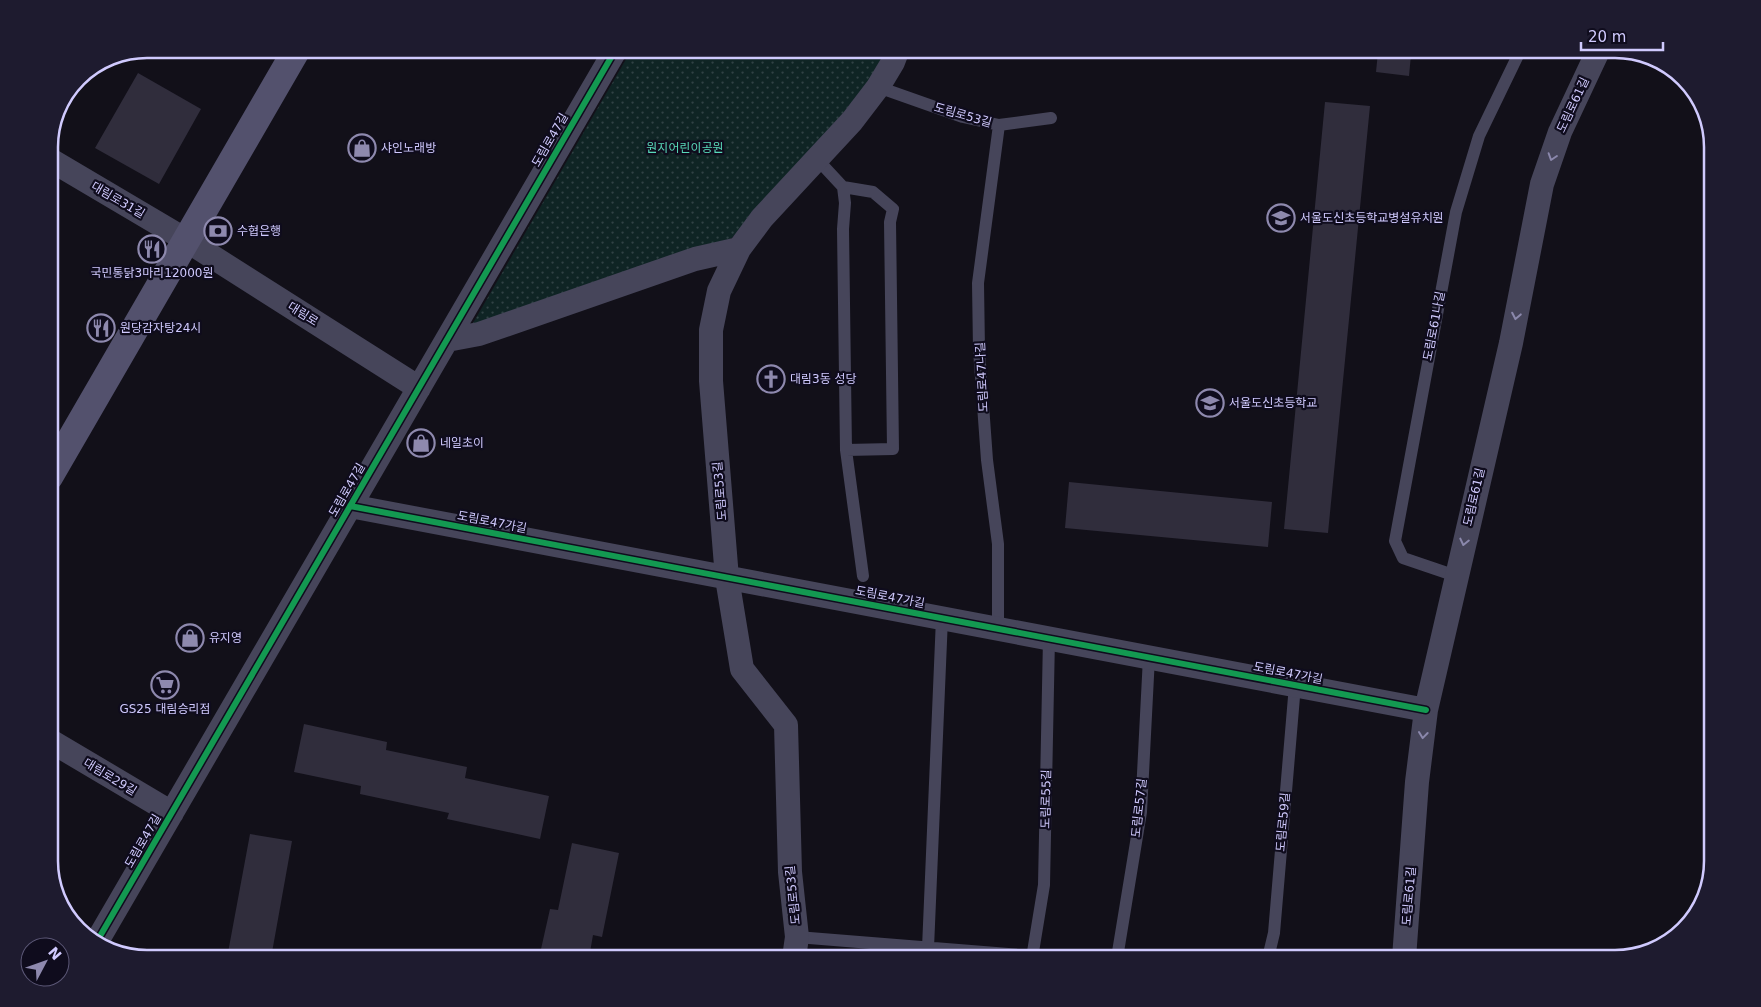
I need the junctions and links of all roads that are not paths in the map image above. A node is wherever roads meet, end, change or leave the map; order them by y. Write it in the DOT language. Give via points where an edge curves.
graph roads {
  1 [pos="291,58"];
  2 [pos="611,58"];
  3 [pos="895,58"];
  4 [pos="1517,58"];
  5 [pos="1596,58"];
  6 [pos="878,87"];
  7 [pos="1051,118"];
  8 [pos="998,125"];
  9 [pos="817,159"];
  10 [pos="58,164"];
  11 [pos="843,187"];
  12 [pos="186,240"];
  13 [pos="739,249"];
  14 [pos="447,340"];
  15 [pos="419,388"];
  16 [pos="846,450"];
  17 [pos="58,461"];
  18 [pos="350,506"];
  19 [pos="862,576"];
  20 [pos="1456,576"];
  21 [pos="727,578"];
  22 [pos="942,618"];
  23 [pos="998,629"];
  24 [pos="1049,638"];
  25 [pos="1149,657"];
  26 [pos="1295,685"];
  27 [pos="1426,710"];
  28 [pos="58,745"];
  29 [pos="172,813"];
  30 [pos="100,937"];
  31 [pos="795,948"];
  32 [pos="928,948"];
  33 [pos="951,950"];
  34 [pos="1033,950"];
  35 [pos="1118,950"];
  36 [pos="1270,950"];
  37 [pos="1405,950"];
  1 -- 12 [label="street"];
  2 -- 14 [label="street, 도림로47길"];
  3 -- 6 [label="street, 도림로53길"];
  4 -- 20 [label="lane, 도림로61나길" via="1480,136 1456,212 1395,541 1403,558"];
  5 -- 20 [label="street, 도림로61길, one-way" via="1560,132 1542,184 1511,343"];
  6 -- 8 [label="lane, 도림로53길" via="963,117"];
  6 -- 9 [label="street, 도림로53길"];
  7 -- 8 [label="lane, 도림로53길"];
  8 -- 23 [label="lane, 도림로47나길" via="978,283 987,460 998,544"];
  9 -- 11 [label="lane"];
  9 -- 13 [label="street, 도림로53길" via="762,218"];
  10 -- 12 [label="street, 대림로31길"];
  11 -- 16 [label="lane"];
  11 -- 16 [label="lane" via="873,192 893,209 890,222 893,449"];
  12 -- 15 [label="street, 대림로"];
  12 -- 17 [label="street"];
  13 -- 14 [label="street" via="694,259 479,334"];
  13 -- 21 [label="street, 도림로53길" via="719,291 711,330 711,381"];
  14 -- 15 [label="street, 도림로47길"];
  15 -- 18 [label="street, 도림로47길"];
  16 -- 19 [label="lane"];
  18 -- 21 [label="street, 도림로47가길"];
  18 -- 29 [label="street, 도림로47길"];
  20 -- 27 [label="street, 도림로61길"];
  21 -- 22 [label="street, 도림로47가길"];
  21 -- 31 [label="street, 도림로53길" via="742,669 786,725"];
  22 -- 23 [label="street, 도림로47가길"];
  22 -- 32 [label="lane"];
  23 -- 24 [label="street, 도림로47가길"];
  24 -- 25 [label="street, 도림로47가길"];
  24 -- 34 [label="lane, 도림로55길" via="1044,885"];
  25 -- 26 [label="street, 도림로47가길"];
  25 -- 35 [label="lane, 도림로57길" via="1141,812"];
  26 -- 27 [label="street, 도림로47가길"];
  26 -- 36 [label="lane, 도림로59길"];
  27 -- 37 [label="street, 도림로61길, one-way" via="1417,782"];
  28 -- 29 [label="street, 대림로29길"];
  29 -- 30 [label="street, 도림로47길"];
  31 -- 32 [label="lane, 도림로53길"];
  32 -- 33 [label="lane, 도림로53길"];
}
